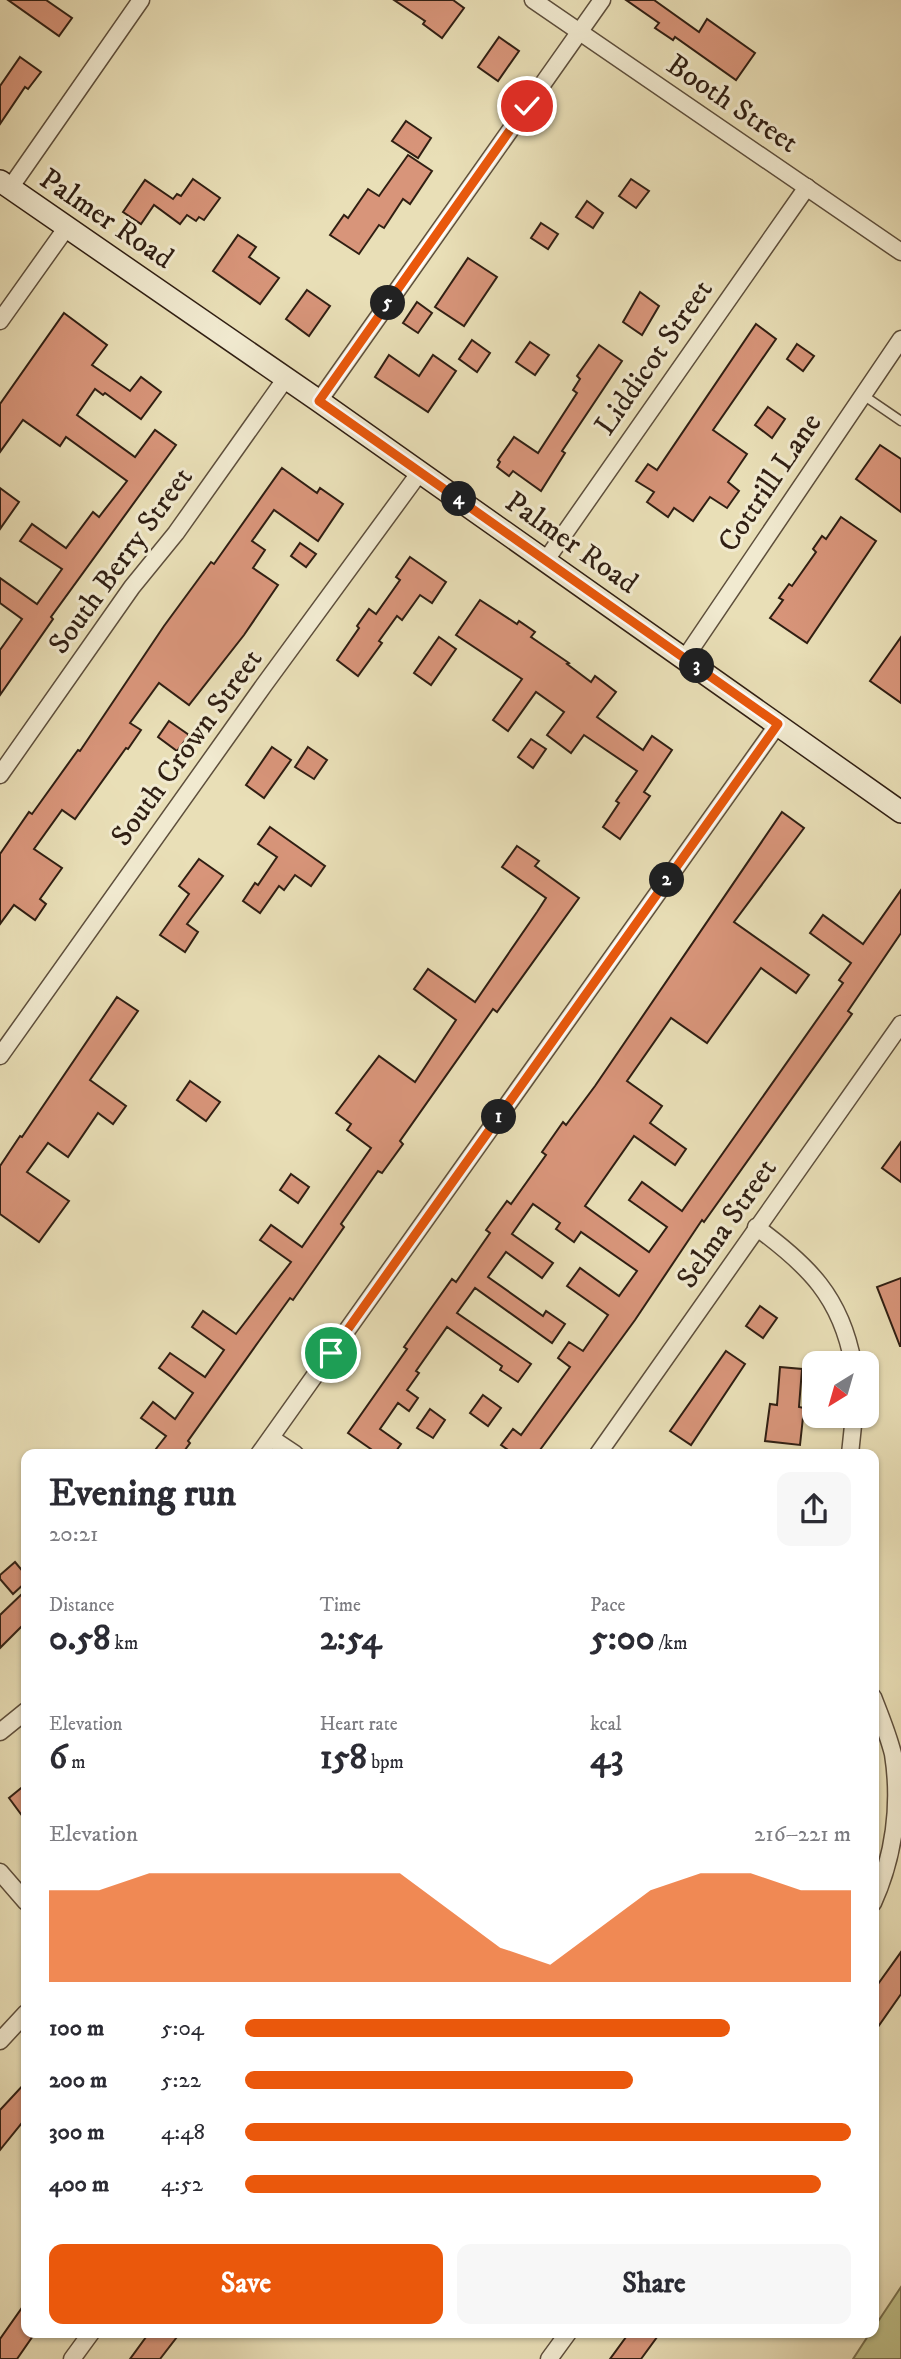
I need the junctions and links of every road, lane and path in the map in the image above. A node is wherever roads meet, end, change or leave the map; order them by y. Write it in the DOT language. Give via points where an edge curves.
graph roads {
  1 [pos="141,0"];
  2 [pos="533,0"];
  3 [pos="602,0"];
  4 [pos="579,32"];
  5 [pos="5,184"];
  6 [pos="807,187"];
  7 [pos="67,227"];
  8 [pos="901,252"];
  9 [pos="0,321"];
  10 [pos="901,339"];
  11 [pos="286,378"];
  12 [pos="862,394"];
  13 [pos="319,401"];
  14 [pos="901,421"];
  15 [pos="421,472"];
  16 [pos="546,560"];
  17 [pos="685,658"];
  18 [pos="778,724"];
  19 [pos="0,775"];
  20 [pos="901,812"];
  21 [pos="901,1024"];
  22 [pos="0,1056"];
  23 [pos="756,1227"];
  24 [pos="851,1351"];
  25 [pos="853,1428"];
  26 [pos="271,1438"];
  27 [pos="263,1449"];
  28 [pos="288,1449"];
  29 [pos="601,1449"];
  30 [pos="851,1449"];
  31 [pos="879,1714"];
  32 [pos="21,1715"];
  33 [pos="0,1732"];
  34 [pos="0,1872"];
  35 [pos="879,1887"];
  36 [pos="21,1896"];
  37 [pos="21,2018"];
  38 [pos="0,2041"];
  39 [pos="87,2338"];
  40 [pos="564,2338"];
  41 [pos="72,2359"];
  42 [pos="549,2359"];
  1 -- 5 [label="street"];
  2 -- 4 [label="street, Booth Street"];
  3 -- 4 [label="street"];
  4 -- 6 [label="street, Booth Street"];
  4 -- 13 [label="street"];
  5 -- 7 [label="street, Palmer Road"];
  6 -- 8 [label="street, Booth Street"];
  6 -- 16 [label="street, Liddicot Street"];
  7 -- 9 [label="street"];
  7 -- 11 [label="street, Palmer Road"];
  10 -- 12 [label="street, Cottrill Lane"];
  11 -- 13 [label="street, Palmer Road"];
  11 -- 19 [label="street, South Berry Street"];
  12 -- 14 [label="lane"];
  12 -- 17 [label="street, Cottrill Lane"];
  13 -- 15 [label="street, Palmer Road"];
  15 -- 16 [label="street, Palmer Road"];
  15 -- 22 [label="street, South Crown Street"];
  16 -- 17 [label="street, Palmer Road"];
  17 -- 18 [label="street, Palmer Road"];
  18 -- 20 [label="street, Palmer Road"];
  18 -- 26 [label="street"];
  21 -- 23 [label="street, Selma Street"];
  23 -- 24 [label="street" via="805,1266 830,1296"];
  23 -- 29 [label="street, Selma Street"];
  25 -- 30 [label="street"];
  26 -- 27 [label="street"];
  26 -- 28 [label="street"];
  31 -- 35 [label="street" via="893,1754 898,1799 892,1852"];
  32 -- 33 [label="street"];
  34 -- 36 [label="street"];
  37 -- 38 [label="street"];
  39 -- 41 [label="street"];
  40 -- 42 [label="street"];
}
